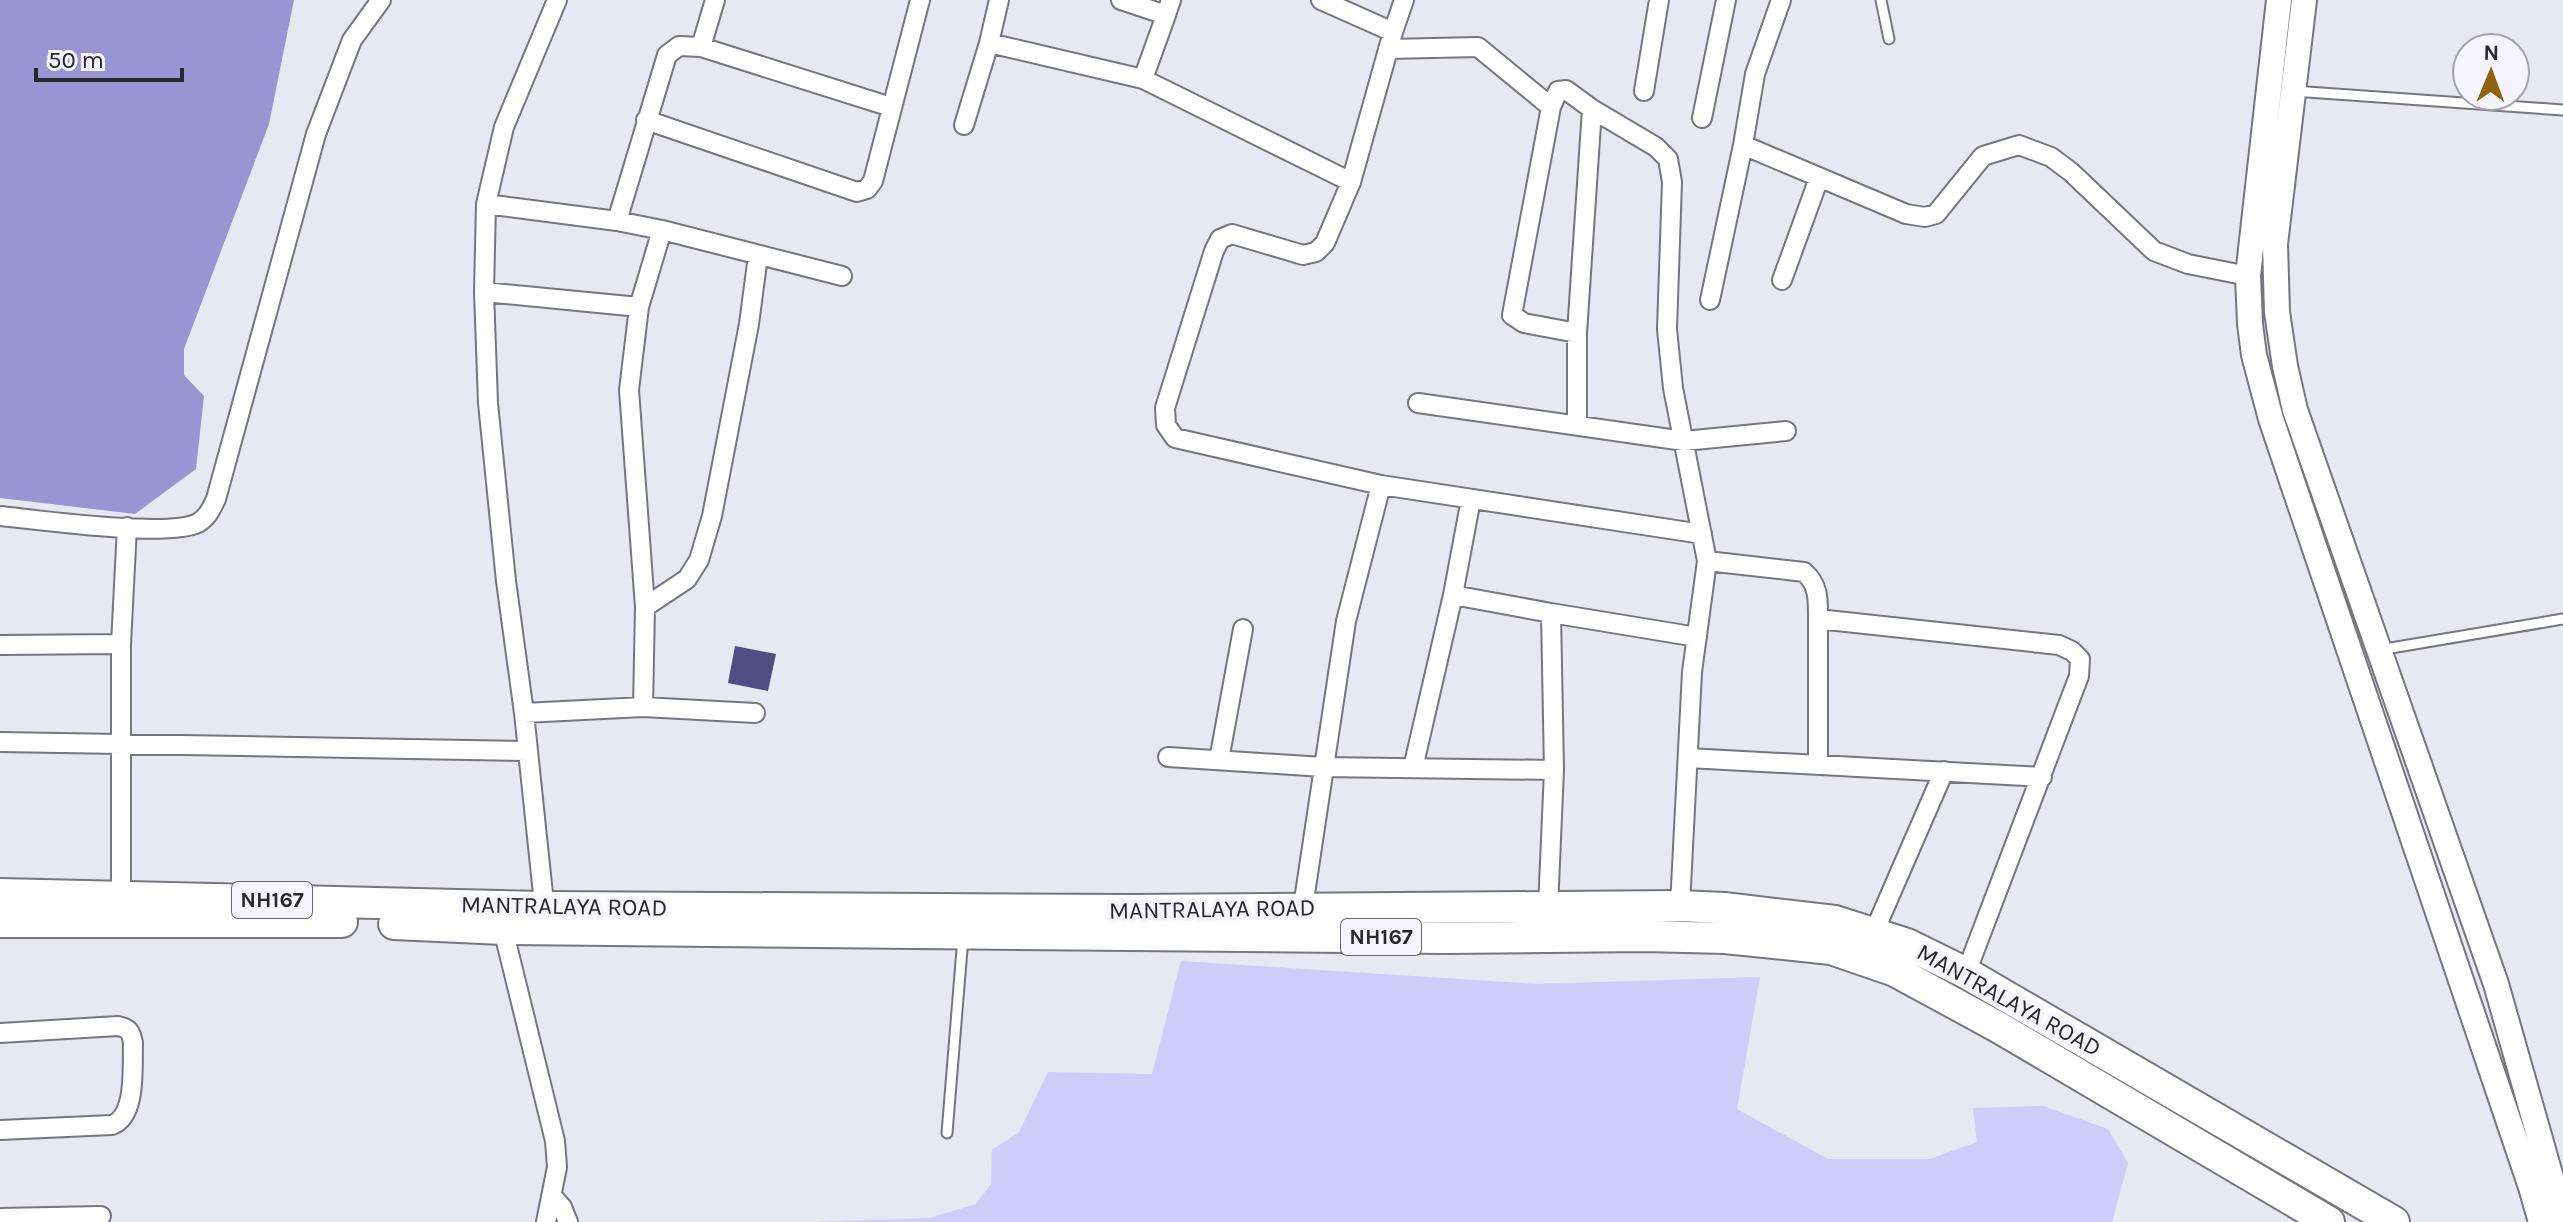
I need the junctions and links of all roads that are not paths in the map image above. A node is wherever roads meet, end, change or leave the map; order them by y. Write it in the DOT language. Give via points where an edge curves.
graph roads {
  1 [pos="381,0"];
  2 [pos="557,0"];
  3 [pos="715,0"];
  4 [pos="920,0"];
  5 [pos="999,0"];
  6 [pos="1121,0"];
  7 [pos="1321,0"];
  8 [pos="1404,0"];
  9 [pos="1659,0"];
  10 [pos="1726,0"];
  11 [pos="1781,0"];
  12 [pos="1881,0"];
  13 [pos="2279,0"];
  14 [pos="2304,0"];
  15 [pos="1168,7"];
  16 [pos="1889,39"];
  17 [pos="1391,40"];
  18 [pos="989,43"];
  19 [pos="701,47"];
  20 [pos="1143,79"];
  21 [pos="1644,91"];
  22 [pos="2293,91"];
  23 [pos="891,107"];
  24 [pos="1551,107"];
  25 [pos="1592,109"];
  26 [pos="2563,110"];
  27 [pos="1702,118"];
  28 [pos="646,120"];
  29 [pos="964,125"];
  30 [pos="1743,145"];
  31 [pos="1819,178"];
  32 [pos="1351,182"];
  33 [pos="486,204"];
  34 [pos="617,221"];
  35 [pos="662,230"];
  36 [pos="758,256"];
  37 [pos="842,276"];
  38 [pos="2248,276"];
  39 [pos="1782,280"];
  40 [pos="484,292"];
  41 [pos="1710,300"];
  42 [pos="639,307"];
  43 [pos="1577,333"];
  44 [pos="1418,403"];
  45 [pos="1577,424"];
  46 [pos="1786,431"];
  47 [pos="1684,441"];
  48 [pos="1381,485"];
  49 [pos="1471,499"];
  50 [pos="0,516"];
  51 [pos="127,527"];
  52 [pos="1702,534"];
  53 [pos="1707,561"];
  54 [pos="1453,595"];
  55 [pos="645,607"];
  56 [pos="1551,613"];
  57 [pos="1818,619"];
  58 [pos="2563,619"];
  59 [pos="1243,629"];
  60 [pos="1697,637"];
  61 [pos="121,644"];
  62 [pos="0,645"];
  63 [pos="2379,650"];
  64 [pos="643,707"];
  65 [pos="524,713"];
  66 [pos="755,713"];
  67 [pos="0,742"];
  68 [pos="121,743"];
  69 [pos="528,751"];
  70 [pos="1168,757"];
  71 [pos="1688,758"];
  72 [pos="1219,760"];
  73 [pos="1818,765"];
  74 [pos="1323,767"];
  75 [pos="1413,768"];
  76 [pos="1554,770"];
  77 [pos="1944,771"];
  78 [pos="2042,777"];
  79 [pos="0,894"];
  80 [pos="121,896"];
  81 [pos="1680,906"];
  82 [pos="1303,907"];
  83 [pos="1548,908"];
  84 [pos="545,918"];
  85 [pos="0,922"];
  86 [pos="503,929"];
  87 [pos="1874,932"];
  88 [pos="963,933"];
  89 [pos="1966,973"];
  90 [pos="0,1033"];
  91 [pos="0,1130"];
  92 [pos="947,1133"];
  93 [pos="552,1196"];
  94 [pos="2553,1215"];
  95 [pos="101,1216"];
  96 [pos="0,1218"];
  97 [pos="546,1222"];
  98 [pos="568,1222"];
  99 [pos="2329,1222"];
  100 [pos="2394,1222"];
  1 -- 51 [label="street" via="352,40 316,134 209,515 178,528"];
  2 -- 33 [label="street" via="504,127"];
  3 -- 19 [label="street"];
  4 -- 23 [label="street"];
  5 -- 18 [label="street"];
  6 -- 15 [label="street"];
  7 -- 17 [label="street"];
  8 -- 17 [label="street"];
  9 -- 21 [label="street"];
  10 -- 27 [label="street"];
  11 -- 30 [label="street" via="1758,61"];
  12 -- 16 [label="lane"];
  13 -- 38 [label="main road"];
  14 -- 22 [label="main road"];
  15 -- 20 [label="street"];
  17 -- 24 [label="street" via="1478,47"];
  17 -- 32 [label="street"];
  18 -- 20 [label="street"];
  18 -- 29 [label="street"];
  19 -- 23 [label="street"];
  19 -- 28 [label="street" via="679,46 667,55"];
  20 -- 32 [label="street"];
  22 -- 26 [label="lane"];
  22 -- 63 [label="main road" via="2275,244 2285,366 2295,410"];
  23 -- 28 [label="street" via="873,181 857,192"];
  24 -- 25 [label="street" via="1558,91 1566,90"];
  24 -- 43 [label="street" via="1512,315 1524,323"];
  25 -- 43 [label="street"];
  25 -- 47 [label="street" via="1668,159 1672,182 1667,329"];
  28 -- 34 [label="street"];
  30 -- 31 [label="street"];
  30 -- 41 [label="street"];
  31 -- 38 [label="street" via="1925,217 1936,214 1983,156 2019,145 2051,157 2071,172 2154,251"];
  31 -- 39 [label="street"];
  32 -- 48 [label="street" via="1325,243 1316,252 1303,255 1232,234 1220,239 1165,408 1166,425 1175,438"];
  33 -- 34 [label="street"];
  33 -- 40 [label="street"];
  34 -- 35 [label="street"];
  35 -- 36 [label="street"];
  35 -- 42 [label="street"];
  36 -- 37 [label="street"];
  36 -- 55 [label="street" via="718,486 699,560 687,579"];
  38 -- 94 [label="main road" via="2254,355 2271,419"];
  40 -- 42 [label="street"];
  40 -- 65 [label="street" via="489,418"];
  42 -- 55 [label="street" via="629,390"];
  43 -- 45 [label="street"];
  44 -- 45 [label="street"];
  45 -- 47 [label="street"];
  46 -- 47 [label="street"];
  47 -- 52 [label="street"];
  48 -- 49 [label="street"];
  48 -- 74 [label="street" via="1346,621"];
  49 -- 52 [label="street"];
  49 -- 54 [label="street"];
  50 -- 51 [label="street"];
  51 -- 61 [label="street"];
  52 -- 53 [label="street"];
  53 -- 57 [label="street" via="1804,572 1814,581"];
  53 -- 60 [label="street"];
  54 -- 56 [label="street"];
  54 -- 75 [label="street"];
  55 -- 64 [label="street"];
  56 -- 60 [label="street"];
  56 -- 76 [label="street"];
  57 -- 73 [label="street"];
  57 -- 78 [label="street" via="2059,645 2072,651 2080,659 2079,676"];
  58 -- 63 [label="lane"];
  59 -- 72 [label="street"];
  60 -- 71 [label="street"];
  61 -- 62 [label="street"];
  61 -- 68 [label="street"];
  63 -- 94 [label="main road" via="2496,984"];
  64 -- 65 [label="street"];
  64 -- 66 [label="street"];
  65 -- 69 [label="street"];
  67 -- 68 [label="street"];
  68 -- 69 [label="street"];
  68 -- 80 [label="street"];
  69 -- 84 [label="street"];
  70 -- 72 [label="street"];
  71 -- 73 [label="street"];
  71 -- 81 [label="street"];
  72 -- 74 [label="street"];
  73 -- 77 [label="street"];
  74 -- 75 [label="street"];
  74 -- 82 [label="street"];
  75 -- 76 [label="street"];
  76 -- 83 [label="street"];
  77 -- 78 [label="street"];
  77 -- 87 [label="street"];
  78 -- 89 [label="street"];
  79 -- 80 [label="highway, MANTRALAYA ROAD / NH167"];
  80 -- 84 [label="highway, MANTRALAYA ROAD / NH167"];
  81 -- 83 [label="highway, MANTRALAYA ROAD / NH167"];
  81 -- 87 [label="highway, MANTRALAYA ROAD / NH167" via="1835,921"];
  82 -- 83 [label="highway, MANTRALAYA ROAD / NH167"];
  82 -- 84 [label="highway, MANTRALAYA ROAD / NH167"];
  84 -- 86 [label="highway, NH167"];
  84 -- 88 [label="highway, NH167"];
  85 -- 86 [label="highway, NH167" via="361,922"];
  86 -- 93 [label="street" via="555,1141"];
  87 -- 89 [label="highway, MANTRALAYA ROAD / NH167"];
  88 -- 92 [label="lane"];
  88 -- 99 [label="highway, NH167" via="1658,936 1831,949 1895,971 1998,1027"];
  89 -- 100 [label="highway, MANTRALAYA ROAD / NH167"];
  90 -- 91 [label="street" via="118,1026 131,1033 133,1043 129,1107 120,1122"];
  93 -- 97 [label="street"];
  93 -- 98 [label="street"];
  95 -- 96 [label="street"];
}
